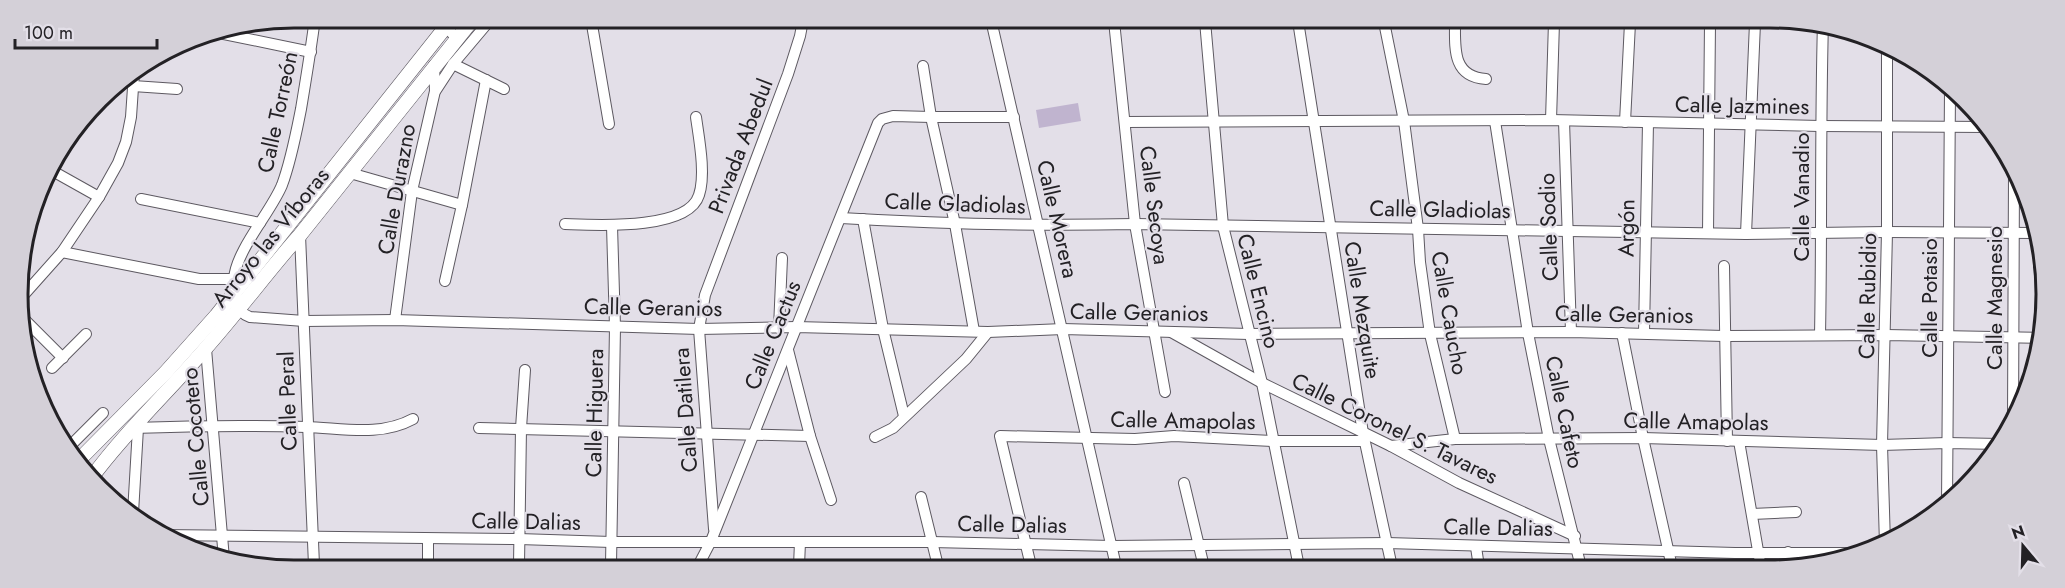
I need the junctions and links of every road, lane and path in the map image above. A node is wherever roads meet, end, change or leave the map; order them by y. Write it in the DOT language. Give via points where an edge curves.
graph roads {
  1 [pos="314,28"];
  2 [pos="439,28"];
  3 [pos="450,28"];
  4 [pos="465,28"];
  5 [pos="483,28"];
  6 [pos="593,28"];
  7 [pos="802,28"];
  8 [pos="993,28"];
  9 [pos="1115,28"];
  10 [pos="1206,28"];
  11 [pos="1299,28"];
  12 [pos="1385,28"];
  13 [pos="1455,28"];
  14 [pos="1554,28"];
  15 [pos="1630,28"];
  16 [pos="1710,28"];
  17 [pos="1755,28"];
  18 [pos="1823,34"];
  19 [pos="234,36"];
  20 [pos="456,38"];
  21 [pos="311,52"];
  22 [pos="1887,56"];
  23 [pos="453,63"];
  24 [pos="434,65"];
  25 [pos="923,66"];
  26 [pos="1486,79"];
  27 [pos="486,80"];
  28 [pos="133,82"];
  29 [pos="133,86"];
  30 [pos="177,89"];
  31 [pos="504,89"];
  32 [pos="435,91"];
  33 [pos="1950,98"];
  34 [pos="696,117"];
  35 [pos="931,117"];
  36 [pos="1014,117"];
  37 [pos="1551,120"];
  38 [pos="1215,121"];
  39 [pos="1404,121"];
  40 [pos="1495,121"];
  41 [pos="1564,121"];
  42 [pos="1125,122"];
  43 [pos="1313,122"];
  44 [pos="1625,122"];
  45 [pos="1648,123"];
  46 [pos="1710,123"];
  47 [pos="609,124"];
  48 [pos="1752,124"];
  49 [pos="1820,126"];
  50 [pos="1887,126"];
  51 [pos="1949,126"];
  52 [pos="1978,127"];
  53 [pos="350,173"];
  54 [pos="58,174"];
  55 [pos="2014,188"];
  56 [pos="412,191"];
  57 [pos="99,197"];
  58 [pos="141,199"];
  59 [pos="462,205"];
  60 [pos="841,218"];
  61 [pos="863,219"];
  62 [pos="260,223"];
  63 [pos="565,224"];
  64 [pos="955,224"];
  65 [pos="1135,224"];
  66 [pos="612,226"];
  67 [pos="1040,226"];
  68 [pos="1223,226"];
  69 [pos="1329,226"];
  70 [pos="1418,229"];
  71 [pos="1511,231"];
  72 [pos="1567,231"];
  73 [pos="1645,232"];
  74 [pos="1822,232"];
  75 [pos="1887,232"];
  76 [pos="1708,233"];
  77 [pos="1949,233"];
  78 [pos="2029,233"];
  79 [pos="1746,234"];
  80 [pos="2014,234"];
  81 [pos="300,235"];
  82 [pos="62,252"];
  83 [pos="782,258"];
  84 [pos="1724,266"];
  85 [pos="445,281"];
  86 [pos="708,284"];
  87 [pos="234,286"];
  88 [pos="28,290"];
  89 [pos="238,309"];
  90 [pos="395,320"];
  91 [pos="304,321"];
  92 [pos="31,326"];
  93 [pos="615,327"];
  94 [pos="796,327"];
  95 [pos="779,328"];
  96 [pos="699,329"];
  97 [pos="883,329"];
  98 [pos="1063,329"];
  99 [pos="1153,330"];
  100 [pos="974,331"];
  101 [pos="1170,331"];
  102 [pos="988,332"];
  103 [pos="1571,332"];
  104 [pos="1250,333"];
  105 [pos="1528,333"];
  106 [pos="1622,333"];
  107 [pos="1644,333"];
  108 [pos="86,334"];
  109 [pos="1347,334"];
  110 [pos="1430,334"];
  111 [pos="1820,335"];
  112 [pos="1886,335"];
  113 [pos="1724,336"];
  114 [pos="1949,337"];
  115 [pos="2014,338"];
  116 [pos="2032,338"];
  117 [pos="206,349"];
  118 [pos="788,350"];
  119 [pos="63,358"];
  120 [pos="52,368"];
  121 [pos="525,370"];
  122 [pos="1262,383"];
  123 [pos="1165,392"];
  124 [pos="2013,402"];
  125 [pos="103,413"];
  126 [pos="904,416"];
  127 [pos="413,419"];
  128 [pos="214,427"];
  129 [pos="307,427"];
  130 [pos="135,428"];
  131 [pos="479,428"];
  132 [pos="521,428"];
  133 [pos="614,431"];
  134 [pos="706,435"];
  135 [pos="752,435"];
  136 [pos="810,436"];
  137 [pos="875,437"];
  138 [pos="1088,437"];
  139 [pos="1364,437"];
  140 [pos="1643,438"];
  141 [pos="1455,439"];
  142 [pos="1549,439"];
  143 [pos="1274,441"];
  144 [pos="1726,441"];
  145 [pos="1739,441"];
  146 [pos="73,443"];
  147 [pos="1947,443"];
  148 [pos="1991,444"];
  149 [pos="1882,445"];
  150 [pos="1391,446"];
  151 [pos="83,456"];
  152 [pos="97,472"];
  153 [pos="1184,483"];
  154 [pos="1947,493"];
  155 [pos="921,497"];
  156 [pos="831,500"];
  157 [pos="133,506"];
  158 [pos="1796,512"];
  159 [pos="1752,514"];
  160 [pos="1885,534"];
  161 [pos="184,535"];
  162 [pos="223,536"];
  163 [pos="313,536"];
  164 [pos="1575,536"];
  165 [pos="713,537"];
  166 [pos="428,538"];
  167 [pos="519,539"];
  168 [pos="611,542"];
  169 [pos="800,542"];
  170 [pos="932,542"];
  171 [pos="1294,543"];
  172 [pos="1387,543"];
  173 [pos="1025,544"];
  174 [pos="1199,544"];
  175 [pos="1112,546"];
  176 [pos="1476,546"];
  177 [pos="1577,548"];
  178 [pos="224,550"];
  179 [pos="1668,550"];
  180 [pos="1788,552"];
  181 [pos="1760,553"];
  182 [pos="1829,553"];
  183 [pos="1792,559"];
  184 [pos="314,560"];
  185 [pos="428,560"];
  186 [pos="519,560"];
  187 [pos="611,560"];
  188 [pos="703,560"];
  189 [pos="799,560"];
  190 [pos="936,560"];
  191 [pos="1029,560"];
  192 [pos="1115,560"];
  193 [pos="1202,560"];
  194 [pos="1298,560"];
  195 [pos="1391,560"];
  196 [pos="1478,560"];
  197 [pos="1580,560"];
  198 [pos="1670,560"];
  199 [pos="1760,560"];
  1 -- 21 [label="street, Calle Torreón"];
  2 -- 87 [label="main road, Arroyo las Víboras"];
  3 -- 20 [label="street"];
  4 -- 20 [label="main road, Arroyo las Víboras"];
  5 -- 23 [label="street"];
  6 -- 47 [label="street"];
  7 -- 86 [label="street, Privada Abedul" via="788,74"];
  8 -- 36 [label="street, Calle Morera"];
  9 -- 42 [label="street, Calle Secoya"];
  10 -- 38 [label="street, Calle Encino"];
  11 -- 43 [label="street, Calle Mezquite"];
  12 -- 39 [label="street, Calle Caucho"];
  13 -- 26 [label="street" via="1459,61 1468,75"];
  14 -- 37 [label="street"];
  15 -- 44 [label="street"];
  16 -- 46 [label="street"];
  17 -- 48 [label="street"];
  18 -- 49 [label="street, Calle Vanadio"];
  19 -- 21 [label="street"];
  20 -- 24 [label="main road, Arroyo las Víboras"];
  21 -- 62 [label="street, Calle Torreón" via="287,168"];
  22 -- 50 [label="street, Calle Rubidio"];
  23 -- 27 [label="street"];
  23 -- 32 [label="street"];
  24 -- 32 [label="street, Calle Durazno"];
  24 -- 53 [label="main road, Arroyo las Víboras"];
  25 -- 35 [label="street"];
  27 -- 31 [label="street"];
  27 -- 59 [label="street"];
  28 -- 29 [label="street"];
  29 -- 30 [label="street"];
  29 -- 57 [label="street" via="126,142"];
  32 -- 56 [label="street, Calle Durazno"];
  33 -- 51 [label="street, Calle Potasio"];
  34 -- 66 [label="street" via="701,185 694,206 680,215"];
  35 -- 36 [label="street"];
  35 -- 60 [label="street, Calle Cactus" via="893,116 878,123"];
  35 -- 64 [label="street"];
  36 -- 67 [label="street, Calle Morera"];
  37 -- 40 [label="street, Calle Jazmines"];
  37 -- 41 [label="street, Calle Jazmines"];
  38 -- 42 [label="street"];
  38 -- 43 [label="street"];
  38 -- 68 [label="street, Calle Encino"];
  39 -- 40 [label="street"];
  39 -- 43 [label="street"];
  39 -- 70 [label="street, Calle Caucho"];
  40 -- 71 [label="street, Calle Cafeto"];
  41 -- 44 [label="street, Calle Jazmines"];
  41 -- 72 [label="street, Calle Sodio"];
  42 -- 65 [label="street, Calle Secoya"];
  43 -- 69 [label="street, Calle Mezquite"];
  44 -- 45 [label="street, Calle Jazmines"];
  45 -- 46 [label="street, Calle Jazmines"];
  45 -- 73 [label="street, Argón"];
  46 -- 48 [label="street, Calle Jazmines"];
  46 -- 76 [label="street"];
  48 -- 49 [label="street, Calle Jazmines"];
  48 -- 79 [label="street"];
  49 -- 50 [label="street, Calle Jazmines"];
  49 -- 74 [label="street, Calle Vanadio"];
  50 -- 51 [label="street, Calle Jazmines"];
  50 -- 75 [label="street, Calle Rubidio"];
  51 -- 52 [label="street, Calle Jazmines"];
  51 -- 77 [label="street, Calle Potasio"];
  53 -- 56 [label="street"];
  53 -- 81 [label="main road, Arroyo las Víboras"];
  54 -- 57 [label="street"];
  55 -- 80 [label="street, Calle Magnesio"];
  56 -- 59 [label="street"];
  56 -- 90 [label="street, Calle Durazno"];
  57 -- 82 [label="street"];
  58 -- 62 [label="street"];
  59 -- 85 [label="street"];
  60 -- 61 [label="street, Calle Gladiolas"];
  60 -- 94 [label="street, Calle Cactus"];
  61 -- 64 [label="street, Calle Gladiolas"];
  61 -- 97 [label="street"];
  62 -- 87 [label="street, Calle Torreón" via="237,267"];
  63 -- 66 [label="street"];
  64 -- 67 [label="street, Calle Gladiolas"];
  64 -- 100 [label="street"];
  65 -- 67 [label="street, Calle Gladiolas"];
  65 -- 68 [label="street, Calle Gladiolas"];
  65 -- 99 [label="street, Calle Secoya"];
  66 -- 93 [label="street, Calle Higuera"];
  67 -- 98 [label="street, Calle Morera"];
  68 -- 69 [label="street, Calle Gladiolas"];
  68 -- 104 [label="street, Calle Encino"];
  69 -- 70 [label="street, Calle Gladiolas"];
  69 -- 109 [label="street, Calle Mezquite"];
  70 -- 71 [label="street, Calle Gladiolas"];
  70 -- 110 [label="street, Calle Caucho"];
  71 -- 72 [label="street, Calle Gladiolas"];
  71 -- 105 [label="street, Calle Cafeto"];
  72 -- 73 [label="street, Calle Gladiolas"];
  72 -- 103 [label="street, Calle Sodio"];
  73 -- 76 [label="street, Calle Gladiolas"];
  73 -- 107 [label="street, Argón"];
  74 -- 75 [label="street, Calle Gladiolas"];
  74 -- 79 [label="street, Calle Gladiolas"];
  74 -- 111 [label="street, Calle Vanadio"];
  75 -- 77 [label="street, Calle Gladiolas"];
  75 -- 112 [label="street, Calle Rubidio"];
  76 -- 79 [label="street, Calle Gladiolas"];
  77 -- 80 [label="street, Calle Gladiolas"];
  77 -- 114 [label="street, Calle Potasio"];
  78 -- 80 [label="street, Calle Gladiolas"];
  80 -- 115 [label="street, Calle Magnesio"];
  81 -- 89 [label="main road, Arroyo las Víboras"];
  81 -- 91 [label="street, Calle Peral"];
  82 -- 87 [label="street"];
  82 -- 88 [label="street"];
  83 -- 95 [label="street"];
  84 -- 113 [label="street"];
  86 -- 96 [label="street, Calle Datilera"];
  87 -- 89 [label="street"];
  87 -- 151 [label="main road, Arroyo las Víboras" via="166,372"];
  89 -- 91 [label="street, Calle Geranios" via="250,317"];
  89 -- 117 [label="main road, Arroyo las Víboras"];
  90 -- 91 [label="street, Calle Geranios"];
  90 -- 93 [label="street, Calle Geranios"];
  91 -- 129 [label="street, Calle Peral"];
  92 -- 119 [label="street"];
  93 -- 96 [label="street, Calle Geranios"];
  93 -- 133 [label="street, Calle Higuera"];
  94 -- 95 [label="street, Calle Geranios"];
  94 -- 97 [label="street, Calle Geranios"];
  94 -- 118 [label="street, Calle Cactus"];
  95 -- 96 [label="street, Calle Geranios"];
  96 -- 134 [label="street, Calle Datilera"];
  97 -- 100 [label="street, Calle Geranios"];
  97 -- 126 [label="street"];
  98 -- 99 [label="street, Calle Geranios"];
  98 -- 102 [label="street, Calle Geranios"];
  98 -- 138 [label="street, Calle Morera"];
  99 -- 101 [label="street, Calle Geranios"];
  99 -- 123 [label="street, Calle Secoya"];
  100 -- 102 [label="street, Calle Geranios"];
  101 -- 104 [label="street, Calle Geranios"];
  101 -- 122 [label="street, Calle Coronel S. Tavares"];
  102 -- 126 [label="street" via="966,359"];
  103 -- 105 [label="street, Calle Geranios"];
  103 -- 106 [label="street, Calle Geranios"];
  104 -- 109 [label="street, Calle Geranios"];
  104 -- 122 [label="street, Calle Encino"];
  105 -- 110 [label="street, Calle Geranios"];
  105 -- 142 [label="street, Calle Cafeto"];
  106 -- 107 [label="street, Calle Geranios"];
  106 -- 140 [label="street"];
  107 -- 113 [label="street, Calle Geranios"];
  108 -- 119 [label="street"];
  109 -- 110 [label="street, Calle Geranios"];
  109 -- 139 [label="street, Calle Mezquite"];
  110 -- 141 [label="street, Calle Caucho"];
  111 -- 112 [label="street, Calle Geranios"];
  111 -- 113 [label="street, Calle Geranios"];
  112 -- 114 [label="street, Calle Geranios"];
  112 -- 149 [label="street, Calle Rubidio"];
  113 -- 144 [label="street"];
  114 -- 115 [label="street, Calle Geranios"];
  114 -- 147 [label="street, Calle Potasio"];
  115 -- 116 [label="street, Calle Geranios"];
  115 -- 124 [label="street, Calle Magnesio"];
  117 -- 128 [label="street, Calle Cocotero"];
  117 -- 130 [label="main road, Arroyo las Víboras"];
  118 -- 135 [label="street, Calle Cactus"];
  118 -- 136 [label="street"];
  119 -- 120 [label="street"];
  121 -- 132 [label="street"];
  122 -- 139 [label="street, Calle Coronel S. Tavares"];
  122 -- 143 [label="street, Calle Encino"];
  125 -- 146 [label="street"];
  126 -- 137 [label="street" via="893,428"];
  127 -- 129 [label="street" via="382,430"];
  128 -- 129 [label="street"];
  128 -- 130 [label="street"];
  128 -- 162 [label="street, Calle Cocotero"];
  129 -- 163 [label="street, Calle Peral"];
  130 -- 152 [label="main road, Arroyo las Víboras"];
  130 -- 157 [label="street"];
  131 -- 132 [label="street"];
  132 -- 133 [label="street"];
  132 -- 167 [label="street"];
  133 -- 134 [label="street"];
  133 -- 168 [label="street, Calle Higuera"];
  134 -- 135 [label="street"];
  134 -- 165 [label="street, Calle Datilera"];
  135 -- 136 [label="street"];
  135 -- 165 [label="street, Calle Cactus"];
  136 -- 156 [label="street"];
  138 -- 143 [label="street, Calle Amapolas"];
  138 -- 173 [label="street, Calle Amapolas" via="1000,436"];
  138 -- 175 [label="street, Calle Morera"];
  139 -- 143 [label="street, Calle Amapolas"];
  139 -- 150 [label="street, Calle Coronel S. Tavares"];
  139 -- 172 [label="street, Calle Mezquite"];
  140 -- 142 [label="street, Calle Amapolas"];
  140 -- 144 [label="street, Calle Amapolas"];
  140 -- 179 [label="street"];
  141 -- 142 [label="street, Calle Amapolas"];
  141 -- 150 [label="street, Calle Amapolas"];
  142 -- 164 [label="street, Calle Cafeto"];
  143 -- 171 [label="street, Calle Encino"];
  144 -- 145 [label="street, Calle Amapolas"];
  145 -- 149 [label="street, Calle Amapolas"];
  145 -- 159 [label="street"];
  147 -- 148 [label="street, Calle Amapolas"];
  147 -- 149 [label="street, Calle Amapolas"];
  147 -- 154 [label="street, Calle Potasio"];
  149 -- 160 [label="street, Calle Rubidio"];
  150 -- 164 [label="street, Calle Coronel S. Tavares"];
  153 -- 174 [label="street"];
  155 -- 170 [label="street"];
  158 -- 159 [label="street"];
  159 -- 181 [label="street"];
  161 -- 162 [label="street, Calle Dalias"];
  162 -- 163 [label="street, Calle Dalias"];
  162 -- 178 [label="street, Calle Cocotero"];
  163 -- 166 [label="street, Calle Dalias"];
  163 -- 184 [label="street, Calle Peral"];
  164 -- 177 [label="street, Calle Cafeto"];
  165 -- 168 [label="street, Calle Dalias"];
  165 -- 169 [label="street, Calle Dalias"];
  165 -- 188 [label="street, Calle Cactus"];
  166 -- 167 [label="street, Calle Dalias"];
  166 -- 185 [label="street"];
  167 -- 168 [label="street, Calle Dalias"];
  167 -- 186 [label="street"];
  168 -- 187 [label="street, Calle Higuera"];
  169 -- 170 [label="street, Calle Dalias"];
  169 -- 189 [label="street"];
  170 -- 173 [label="street, Calle Dalias"];
  170 -- 190 [label="street"];
  171 -- 172 [label="street, Calle Dalias"];
  171 -- 174 [label="street, Calle Dalias"];
  171 -- 194 [label="street, Calle Encino"];
  172 -- 176 [label="street, Calle Dalias"];
  172 -- 195 [label="street, Calle Mezquite"];
  173 -- 175 [label="street, Calle Dalias"];
  173 -- 191 [label="street"];
  174 -- 175 [label="street, Calle Dalias"];
  174 -- 193 [label="street"];
  175 -- 192 [label="street, Calle Morera"];
  176 -- 177 [label="street, Calle Dalias"];
  176 -- 196 [label="street"];
  177 -- 179 [label="street, Calle Dalias"];
  177 -- 197 [label="street, Calle Cafeto"];
  179 -- 181 [label="street, Calle Dalias"];
  179 -- 198 [label="street"];
  180 -- 181 [label="street, Calle Dalias"];
  180 -- 182 [label="street, Calle Dalias"];
  180 -- 183 [label="street"];
  181 -- 199 [label="street"];
}
